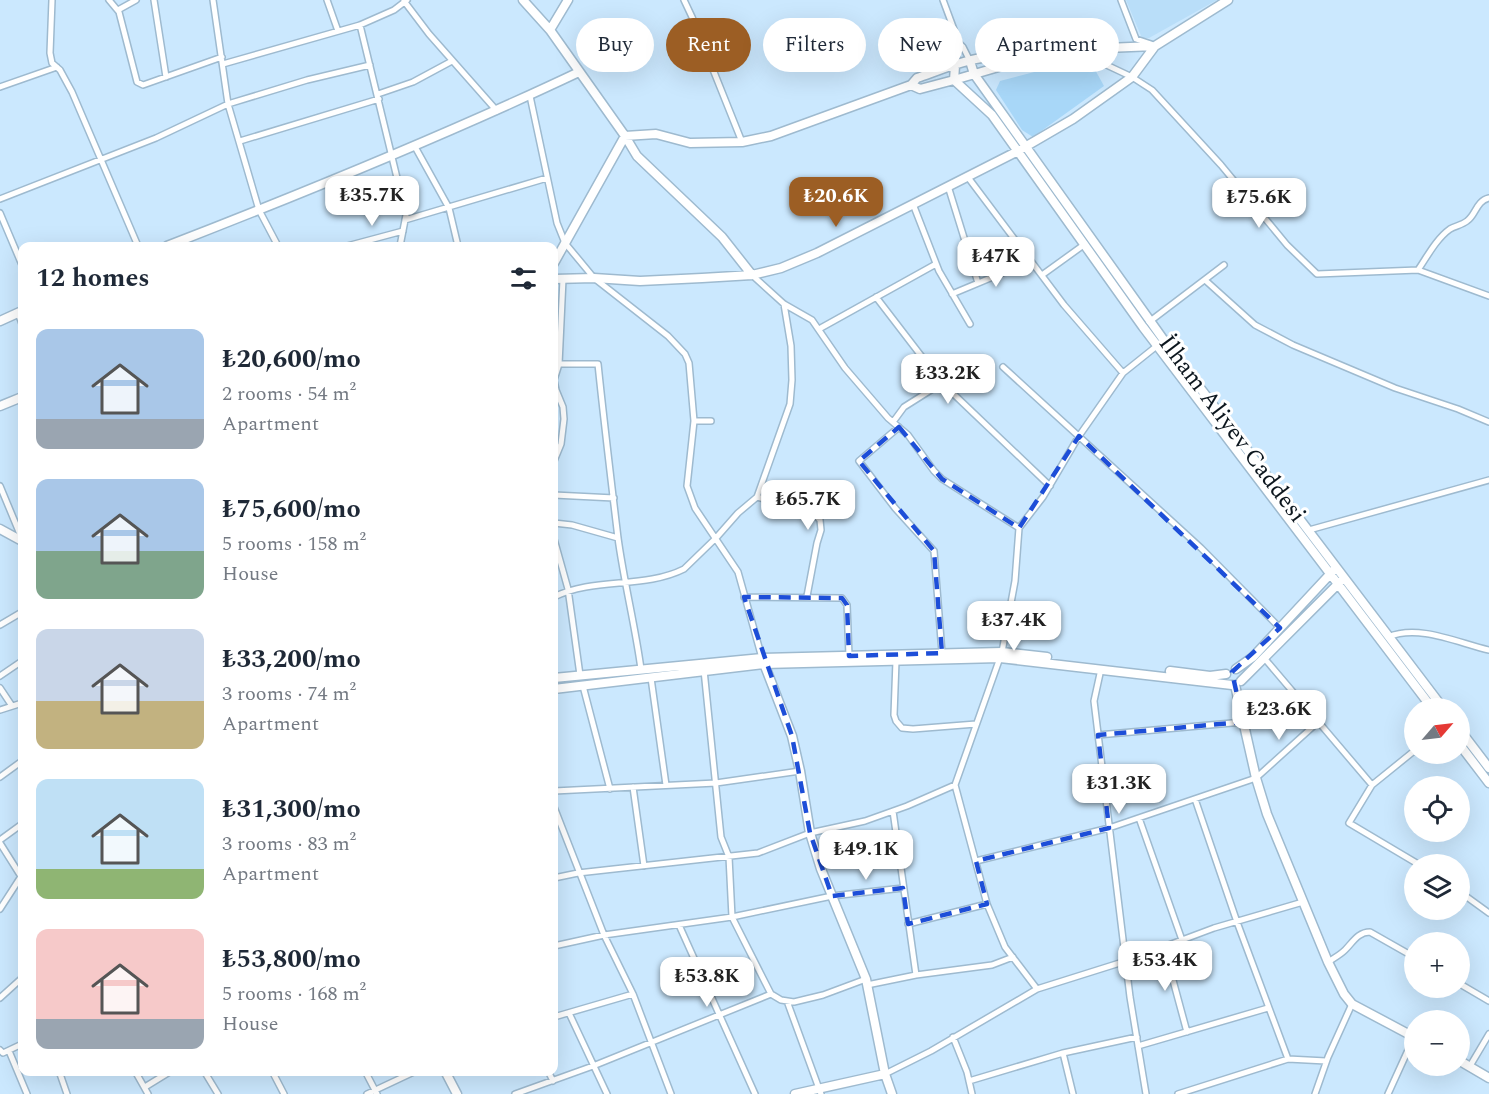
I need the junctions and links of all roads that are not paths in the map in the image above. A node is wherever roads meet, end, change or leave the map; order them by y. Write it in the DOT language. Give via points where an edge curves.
graph roads {
  1 [pos="52,0"];
  2 [pos="109,0"];
  3 [pos="136,0"];
  4 [pos="154,0"];
  5 [pos="213,0"];
  6 [pos="327,0"];
  7 [pos="523,0"];
  8 [pos="568,0"];
  9 [pos="684,0"];
  10 [pos="943,0"];
  11 [pos="1120,0"];
  12 [pos="1226,0"];
  13 [pos="405,1"];
  14 [pos="118,10"];
  15 [pos="950,18"];
  16 [pos="360,25"];
  17 [pos="550,30"];
  18 [pos="338,32"];
  19 [pos="1155,46"];
  20 [pos="963,47"];
  21 [pos="1119,47"];
  22 [pos="222,57"];
  23 [pos="453,61"];
  24 [pos="975,61"];
  25 [pos="970,62"];
  26 [pos="223,64"];
  27 [pos="963,64"];
  28 [pos="370,65"];
  29 [pos="57,67"];
  30 [pos="576,68"];
  31 [pos="1119,71"];
  32 [pos="579,72"];
  33 [pos="936,72"];
  34 [pos="955,72"];
  35 [pos="981,72"];
  36 [pos="974,74"];
  37 [pos="166,77"];
  38 [pos="1132,77"];
  39 [pos="954,80"];
  40 [pos="911,85"];
  41 [pos="0,87"];
  42 [pos="530,96"];
  43 [pos="378,97"];
  44 [pos="228,104"];
  45 [pos="498,111"];
  46 [pos="625,135"];
  47 [pos="240,141"];
  48 [pos="741,142"];
  49 [pos="414,145"];
  50 [pos="1021,149"];
  51 [pos="390,155"];
  52 [pos="100,158"];
  53 [pos="968,176"];
  54 [pos="547,178"];
  55 [pos="948,186"];
  56 [pos="1489,198"];
  57 [pos="0,199"];
  58 [pos="913,204"];
  59 [pos="449,208"];
  60 [pos="260,210"];
  61 [pos="0,213"];
  62 [pos="405,220"];
  63 [pos="403,231"];
  64 [pos="136,242"];
  65 [pos="177,242"];
  66 [pos="276,242"];
  67 [pos="362,242"];
  68 [pos="401,242"];
  69 [pos="457,242"];
  70 [pos="565,243"];
  71 [pos="1085,244"];
  72 [pos="18,256"];
  73 [pos="558,256"];
  74 [pos="1031,261"];
  75 [pos="936,264"];
  76 [pos="1224,265"];
  77 [pos="1418,270"];
  78 [pos="752,274"];
  79 [pos="1042,276"];
  80 [pos="594,278"];
  81 [pos="558,279"];
  82 [pos="1205,280"];
  83 [pos="978,283"];
  84 [pos="952,294"];
  85 [pos="1489,296"];
  86 [pos="876,297"];
  87 [pos="784,304"];
  88 [pos="18,313"];
  89 [pos="0,321"];
  90 [pos="970,324"];
  91 [pos="1147,324"];
  92 [pos="819,328"];
  93 [pos="1160,343"];
  94 [pos="558,366"];
  95 [pos="1004,367"];
  96 [pos="1123,373"];
  97 [pos="942,383"];
  98 [pos="558,396"];
  99 [pos="18,399"];
  100 [pos="0,406"];
  101 [pos="711,421"];
  102 [pos="694,422"];
  103 [pos="893,422"];
  104 [pos="1489,422"];
  105 [pos="899,427"];
  106 [pos="1080,436"];
  107 [pos="558,451"];
  108 [pos="1489,480"];
  109 [pos="0,486"];
  110 [pos="1050,486"];
  111 [pos="558,495"];
  112 [pos="757,497"];
  113 [pos="614,498"];
  114 [pos="558,524"];
  115 [pos="1019,528"];
  116 [pos="0,529"];
  117 [pos="18,530"];
  118 [pos="1309,530"];
  119 [pos="18,538"];
  120 [pos="618,538"];
  121 [pos="716,538"];
  122 [pos="558,553"];
  123 [pos="1333,571"];
  124 [pos="1341,581"];
  125 [pos="626,582"];
  126 [pos="568,589"];
  127 [pos="558,595"];
  128 [pos="744,597"];
  129 [pos="807,597"];
  130 [pos="18,614"];
  131 [pos="0,625"];
  132 [pos="1280,628"];
  133 [pos="1388,637"];
  134 [pos="1489,650"];
  135 [pos="942,653"];
  136 [pos="1001,655"];
  137 [pos="849,656"];
  138 [pos="1265,659"];
  139 [pos="763,661"];
  140 [pos="896,661"];
  141 [pos="18,664"];
  142 [pos="704,668"];
  143 [pos="641,669"];
  144 [pos="1101,669"];
  145 [pos="1236,669"];
  146 [pos="1226,674"];
  147 [pos="580,675"];
  148 [pos="0,676"];
  149 [pos="558,678"];
  150 [pos="651,678"];
  151 [pos="1236,684"];
  152 [pos="583,686"];
  153 [pos="0,688"];
  154 [pos="558,689"];
  155 [pos="1425,698"];
  156 [pos="1435,698"];
  157 [pos="18,704"];
  158 [pos="12,706"];
  159 [pos="0,710"];
  160 [pos="1243,722"];
  161 [pos="1318,722"];
  162 [pos="976,724"];
  163 [pos="1098,735"];
  164 [pos="1470,743"];
  165 [pos="1470,758"];
  166 [pos="1404,759"];
  167 [pos="18,764"];
  168 [pos="1489,768"];
  169 [pos="800,771"];
  170 [pos="0,777"];
  171 [pos="1256,778"];
  172 [pos="716,783"];
  173 [pos="1489,783"];
  174 [pos="666,785"];
  175 [pos="954,785"];
  176 [pos="1371,785"];
  177 [pos="633,788"];
  178 [pos="610,789"];
  179 [pos="558,791"];
  180 [pos="1196,799"];
  181 [pos="893,811"];
  182 [pos="558,818"];
  183 [pos="1139,818"];
  184 [pos="18,827"];
  185 [pos="1108,828"];
  186 [pos="810,833"];
  187 [pos="0,842"];
  188 [pos="1404,856"];
  189 [pos="729,857"];
  190 [pos="976,861"];
  191 [pos="645,866"];
  192 [pos="18,870"];
  193 [pos="578,873"];
  194 [pos="558,877"];
  195 [pos="18,882"];
  196 [pos="903,888"];
  197 [pos="832,896"];
  198 [pos="1470,899"];
  199 [pos="1303,902"];
  200 [pos="1489,903"];
  201 [pos="987,904"];
  202 [pos="0,909"];
  203 [pos="1487,912"];
  204 [pos="732,917"];
  205 [pos="1237,922"];
  206 [pos="909,924"];
  207 [pos="679,925"];
  208 [pos="604,936"];
  209 [pos="1182,940"];
  210 [pos="558,945"];
  211 [pos="1164,947"];
  212 [pos="1404,951"];
  213 [pos="1013,957"];
  214 [pos="1126,961"];
  215 [pos="1328,962"];
  216 [pos="915,975"];
  217 [pos="18,982"];
  218 [pos="867,982"];
  219 [pos="1037,989"];
  220 [pos="1470,990"];
  221 [pos="633,993"];
  222 [pos="771,994"];
  223 [pos="0,998"];
  224 [pos="787,1000"];
  225 [pos="1489,1001"];
  226 [pos="1352,1005"];
  227 [pos="1268,1008"];
  228 [pos="569,1013"];
  229 [pos="719,1015"];
  230 [pos="558,1016"];
  231 [pos="1187,1032"];
  232 [pos="1404,1032"];
  233 [pos="1489,1034"];
  234 [pos="953,1037"];
  235 [pos="1137,1037"];
  236 [pos="651,1044"];
  237 [pos="18,1046"];
  238 [pos="1138,1046"];
  239 [pos="3,1052"];
  240 [pos="1063,1053"];
  241 [pos="1288,1059"];
  242 [pos="1404,1059"];
  243 [pos="1326,1061"];
  244 [pos="593,1066"];
  245 [pos="1470,1066"];
  246 [pos="885,1074"];
  247 [pos="61,1076"];
  248 [pos="138,1076"];
  249 [pos="163,1076"];
  250 [pos="207,1076"];
  251 [pos="275,1076"];
  252 [pos="367,1076"];
  253 [pos="406,1076"];
  254 [pos="448,1076"];
  255 [pos="550,1076"];
  256 [pos="1489,1078"];
  257 [pos="553,1081"];
  258 [pos="969,1081"];
  259 [pos="145,1088"];
  260 [pos="820,1091"];
  261 [pos="376,1092"];
  262 [pos="27,1094"];
  263 [pos="67,1094"];
  264 [pos="148,1094"];
  265 [pos="218,1094"];
  266 [pos="284,1094"];
  267 [pos="367,1094"];
  268 [pos="457,1094"];
  269 [pos="515,1094"];
  270 [pos="607,1094"];
  271 [pos="671,1094"];
  272 [pos="755,1094"];
  273 [pos="795,1094"];
  274 [pos="892,1094"];
  275 [pos="972,1094"];
  276 [pos="1073,1094"];
  277 [pos="1146,1094"];
  278 [pos="1178,1094"];
  279 [pos="1315,1094"];
  280 [pos="1388,1094"];
  1 -- 29 [label="street" via="50,53"];
  2 -- 14 [label="street"];
  3 -- 14 [label="street"];
  4 -- 37 [label="street"];
  5 -- 22 [label="street"];
  6 -- 18 [label="street"];
  7 -- 17 [label="street"];
  8 -- 17 [label="street"];
  9 -- 48 [label="street"];
  10 -- 15 [label="street"];
  11 -- 19 [label="street" via="1136,39"];
  12 -- 19 [label="street"];
  13 -- 16 [label="street"];
  13 -- 23 [label="street"];
  14 -- 37 [label="street" via="137,82 143,85"];
  16 -- 18 [label="street"];
  16 -- 28 [label="street"];
  17 -- 30 [label="street"];
  18 -- 26 [label="street"];
  19 -- 21 [label="street"];
  19 -- 38 [label="street"];
  20 -- 25 [label="street"];
  22 -- 26 [label="street"];
  22 -- 37 [label="street"];
  23 -- 43 [label="street"];
  23 -- 45 [label="street"];
  24 -- 25 [label="street"];
  25 -- 27 [label="street"];
  25 -- 36 [label="street"];
  26 -- 44 [label="street"];
  28 -- 43 [label="street"];
  28 -- 44 [label="street"];
  29 -- 41 [label="street"];
  29 -- 52 [label="street"];
  31 -- 38 [label="street"];
  32 -- 42 [label="street"];
  32 -- 46 [label="street"];
  33 -- 40 [label="street" via="917,78"];
  34 -- 39 [label="street"];
  35 -- 36 [label="street"];
  36 -- 39 [label="street"];
  36 -- 50 [label="street"];
  38 -- 50 [label="street" via="1073,119"];
  38 -- 77 [label="street" via="1152,90 1317,274"];
  39 -- 40 [label="street" via="920,88"];
  39 -- 50 [label="street"];
  40 -- 48 [label="street" via="771,136"];
  42 -- 45 [label="street"];
  42 -- 54 [label="street"];
  43 -- 47 [label="street"];
  43 -- 51 [label="street"];
  44 -- 47 [label="street"];
  44 -- 52 [label="street" via="156,138"];
  45 -- 49 [label="street"];
  46 -- 48 [label="street" via="656,134 690,143"];
  46 -- 70 [label="street"];
  46 -- 78 [label="street" via="637,156 722,237"];
  47 -- 60 [label="street"];
  49 -- 51 [label="street"];
  49 -- 59 [label="street"];
  50 -- 53 [label="street"];
  50 -- 71 [label="street, İlham Aliyev Caddesi"];
  50 -- 91 [label="street, İlham Aliyev Caddesi"];
  51 -- 60 [label="street"];
  51 -- 62 [label="street"];
  52 -- 57 [label="street"];
  52 -- 64 [label="street"];
  53 -- 55 [label="street"];
  53 -- 74 [label="street"];
  54 -- 59 [label="street"];
  54 -- 70 [label="street"];
  55 -- 58 [label="street"];
  55 -- 83 [label="street"];
  56 -- 77 [label="street" via="1469,220 1442,236"];
  58 -- 75 [label="street"];
  58 -- 78 [label="street" via="817,253 781,268"];
  59 -- 62 [label="street"];
  59 -- 69 [label="street"];
  60 -- 65 [label="street"];
  60 -- 66 [label="street"];
  61 -- 72 [label="street"];
  62 -- 63 [label="street"];
  63 -- 67 [label="street"];
  63 -- 68 [label="street"];
  70 -- 73 [label="street"];
  70 -- 80 [label="street"];
  71 -- 79 [label="street"];
  71 -- 91 [label="street, İlham Aliyev Caddesi"];
  74 -- 79 [label="street"];
  74 -- 83 [label="street"];
  75 -- 84 [label="street"];
  75 -- 86 [label="street"];
  76 -- 82 [label="street"];
  77 -- 85 [label="street"];
  78 -- 80 [label="street" via="640,281"];
  78 -- 87 [label="street"];
  79 -- 96 [label="street"];
  80 -- 81 [label="street"];
  80 -- 102 [label="street" via="652,322 684,354 689,363"];
  82 -- 91 [label="street"];
  82 -- 104 [label="street" via="1255,325 1293,345"];
  83 -- 84 [label="street"];
  84 -- 90 [label="street"];
  86 -- 92 [label="street"];
  86 -- 97 [label="street"];
  87 -- 92 [label="street"];
  87 -- 112 [label="street" via="791,346 790,404"];
  88 -- 89 [label="street"];
  91 -- 93 [label="street, İlham Aliyev Caddesi"];
  92 -- 103 [label="street" via="845,368"];
  93 -- 96 [label="street"];
  93 -- 118 [label="street, İlham Aliyev Caddesi"];
  93 -- 123 [label="street, İlham Aliyev Caddesi"];
  94 -- 113 [label="street" via="598,364"];
  95 -- 106 [label="street"];
  96 -- 106 [label="street"];
  97 -- 103 [label="street" via="904,407"];
  97 -- 110 [label="street"];
  98 -- 107 [label="street" via="564,419"];
  99 -- 100 [label="street"];
  101 -- 102 [label="street"];
  102 -- 121 [label="street" via="687,486 695,508"];
  103 -- 105 [label="street"];
  105 -- 115 [label="street" via="942,479"];
  105 -- 135 [label="street" via="859,461 934,551"];
  106 -- 110 [label="street"];
  106 -- 132 [label="street" via="1201,548"];
  108 -- 118 [label="street"];
  109 -- 117 [label="street"];
  110 -- 115 [label="street"];
  111 -- 113 [label="street"];
  112 -- 121 [label="street"];
  112 -- 129 [label="street" via="813,513 820,520"];
  113 -- 120 [label="street"];
  114 -- 120 [label="street"];
  115 -- 136 [label="street"];
  116 -- 119 [label="street"];
  118 -- 123 [label="street, İlham Aliyev Caddesi"];
  120 -- 125 [label="street"];
  121 -- 125 [label="street" via="684,569"];
  121 -- 128 [label="street" via="738,572"];
  122 -- 126 [label="street"];
  123 -- 124 [label="street, İlham Aliyev Caddesi"];
  123 -- 132 [label="street"];
  124 -- 133 [label="street, İlham Aliyev Caddesi"];
  124 -- 138 [label="street"];
  124 -- 155 [label="street, İlham Aliyev Caddesi"];
  125 -- 126 [label="street"];
  125 -- 143 [label="street"];
  126 -- 127 [label="street"];
  126 -- 147 [label="street"];
  128 -- 129 [label="street"];
  128 -- 139 [label="street"];
  129 -- 137 [label="street" via="842,597 846,601"];
  130 -- 131 [label="street"];
  132 -- 145 [label="street"];
  133 -- 134 [label="street" via="1422,634"];
  133 -- 156 [label="street, İlham Aliyev Caddesi"];
  135 -- 136 [label="street"];
  135 -- 137 [label="street"];
  136 -- 140 [label="street"];
  136 -- 144 [label="street"];
  136 -- 146 [label="street" via="1210,676"];
  136 -- 162 [label="street"];
  137 -- 139 [label="street"];
  138 -- 151 [label="street"];
  138 -- 161 [label="street"];
  139 -- 140 [label="street"];
  139 -- 142 [label="street"];
  139 -- 169 [label="street" via="787,720"];
  140 -- 162 [label="street" via="894,715 902,728"];
  141 -- 148 [label="street"];
  142 -- 143 [label="street"];
  142 -- 150 [label="street"];
  142 -- 172 [label="street"];
  143 -- 147 [label="street"];
  144 -- 151 [label="street"];
  144 -- 163 [label="street" via="1094,701"];
  145 -- 146 [label="street"];
  145 -- 151 [label="street" via="1241,673"];
  146 -- 151 [label="street" via="1227,682"];
  147 -- 149 [label="street"];
  150 -- 152 [label="street"];
  150 -- 174 [label="street"];
  151 -- 160 [label="street"];
  152 -- 154 [label="street"];
  152 -- 178 [label="street"];
  153 -- 158 [label="street"];
  157 -- 158 [label="street"];
  158 -- 159 [label="street"];
  160 -- 163 [label="street"];
  160 -- 171 [label="street"];
  161 -- 171 [label="street"];
  161 -- 176 [label="street"];
  162 -- 175 [label="street"];
  163 -- 185 [label="street"];
  164 -- 168 [label="street"];
  165 -- 173 [label="street"];
  166 -- 176 [label="street"];
  167 -- 170 [label="street"];
  169 -- 172 [label="street"];
  169 -- 186 [label="street"];
  171 -- 180 [label="street"];
  171 -- 199 [label="street"];
  172 -- 174 [label="street"];
  172 -- 189 [label="street" via="721,837"];
  174 -- 177 [label="street"];
  175 -- 181 [label="street"];
  175 -- 190 [label="street"];
  176 -- 188 [label="street" via="1349,823"];
  177 -- 178 [label="street"];
  177 -- 191 [label="street"];
  178 -- 179 [label="street"];
  180 -- 183 [label="street"];
  180 -- 205 [label="street"];
  181 -- 186 [label="street" via="846,827"];
  181 -- 196 [label="street"];
  182 -- 193 [label="street"];
  183 -- 185 [label="street"];
  183 -- 209 [label="street"];
  184 -- 187 [label="street"];
  185 -- 190 [label="street"];
  185 -- 214 [label="street"];
  186 -- 189 [label="street" via="758,853"];
  186 -- 197 [label="street"];
  187 -- 192 [label="street"];
  189 -- 191 [label="street"];
  189 -- 204 [label="street"];
  190 -- 201 [label="street"];
  191 -- 193 [label="street"];
  193 -- 194 [label="street"];
  193 -- 208 [label="street"];
  195 -- 202 [label="street"];
  196 -- 197 [label="street"];
  196 -- 206 [label="street"];
  197 -- 204 [label="street"];
  197 -- 218 [label="street"];
  198 -- 203 [label="street"];
  199 -- 205 [label="street"];
  199 -- 215 [label="street"];
  200 -- 203 [label="street"];
  201 -- 206 [label="street"];
  201 -- 213 [label="street"];
  204 -- 207 [label="street"];
  204 -- 222 [label="street"];
  205 -- 209 [label="street"];
  205 -- 227 [label="street"];
  206 -- 216 [label="street"];
  207 -- 208 [label="street"];
  207 -- 229 [label="street"];
  208 -- 210 [label="street"];
  208 -- 221 [label="street"];
  209 -- 211 [label="street"];
  211 -- 214 [label="street"];
  211 -- 231 [label="street"];
  212 -- 215 [label="street" via="1365,932"];
  213 -- 216 [label="street" via="992,965"];
  213 -- 219 [label="street"];
  214 -- 219 [label="street"];
  214 -- 235 [label="street"];
  215 -- 226 [label="street"];
  216 -- 218 [label="street"];
  217 -- 223 [label="street"];
  218 -- 224 [label="street" via="794,1002"];
  218 -- 246 [label="street"];
  219 -- 234 [label="street"];
  220 -- 225 [label="street"];
  221 -- 228 [label="street"];
  221 -- 236 [label="street"];
  222 -- 224 [label="street"];
  222 -- 229 [label="street"];
  224 -- 260 [label="street"];
  226 -- 232 [label="street"];
  226 -- 243 [label="street"];
  227 -- 231 [label="street"];
  227 -- 241 [label="street"];
  228 -- 230 [label="street"];
  228 -- 244 [label="street"];
  229 -- 236 [label="street"];
  229 -- 272 [label="street"];
  231 -- 238 [label="street"];
  233 -- 245 [label="street"];
  234 -- 246 [label="street"];
  234 -- 258 [label="street"];
  235 -- 238 [label="street"];
  235 -- 240 [label="street"];
  236 -- 244 [label="street"];
  236 -- 271 [label="street"];
  237 -- 239 [label="street"];
  238 -- 277 [label="street"];
  239 -- 262 [label="street"];
  240 -- 258 [label="street"];
  240 -- 276 [label="street"];
  241 -- 243 [label="street"];
  241 -- 278 [label="street"];
  242 -- 280 [label="street"];
  243 -- 279 [label="street"];
  244 -- 257 [label="street"];
  244 -- 270 [label="street"];
  245 -- 256 [label="street"];
  246 -- 260 [label="street"];
  246 -- 274 [label="street"];
  247 -- 263 [label="street"];
  248 -- 259 [label="street"];
  249 -- 259 [label="street"];
  250 -- 265 [label="street"];
  251 -- 266 [label="street"];
  252 -- 261 [label="street"];
  253 -- 261 [label="street"];
  254 -- 268 [label="street"];
  255 -- 257 [label="street"];
  257 -- 269 [label="street"];
  258 -- 275 [label="street"];
  259 -- 264 [label="street"];
  260 -- 273 [label="street"];
  261 -- 267 [label="street"];
}
